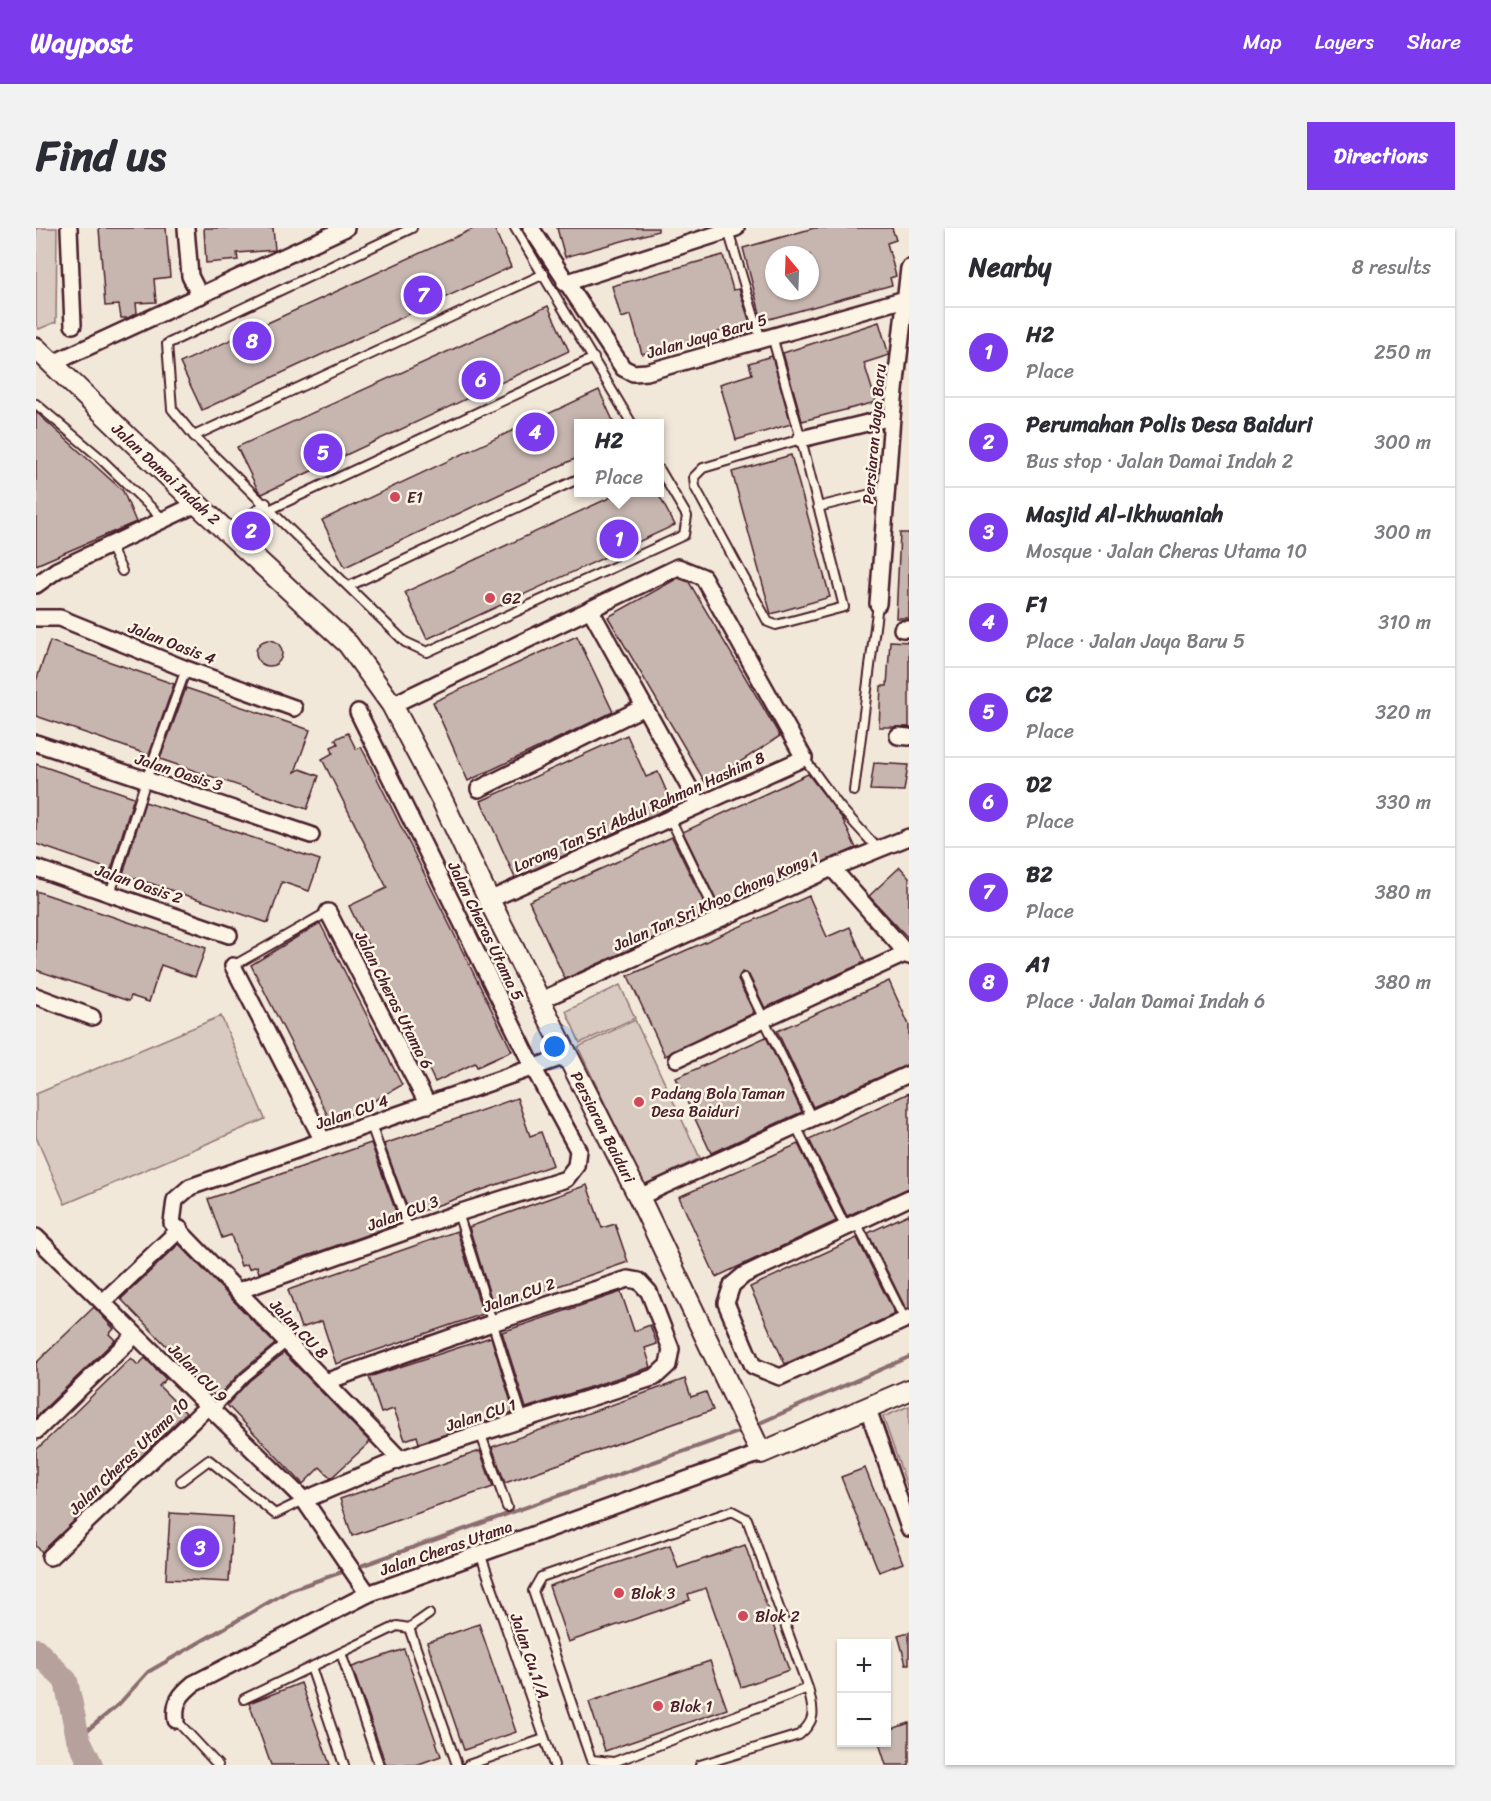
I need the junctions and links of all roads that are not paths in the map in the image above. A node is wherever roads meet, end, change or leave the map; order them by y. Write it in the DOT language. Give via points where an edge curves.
graph roads {
  1 [pos="69,228"];
  2 [pos="186,228"];
  3 [pos="346,228"];
  4 [pos="412,228"];
  5 [pos="515,228"];
  6 [pos="531,228"];
  7 [pos="732,229"];
  8 [pos="701,233"];
  9 [pos="909,268"];
  10 [pos="544,274"];
  11 [pos="566,283"];
  12 [pos="200,296"];
  13 [pos="905,299"];
  14 [pos="73,325"];
  15 [pos="766,338"];
  16 [pos="36,348"];
  17 [pos="594,358"];
  18 [pos="51,364"];
  19 [pos="36,404"];
  20 [pos="892,417"];
  21 [pos="630,419"];
  22 [pos="194,436"];
  23 [pos="801,439"];
  24 [pos="664,477"];
  25 [pos="574,481"];
  26 [pos="887,490"];
  27 [pos="198,504"];
  28 [pos="269,506"];
  29 [pos="818,507"];
  30 [pos="164,520"];
  31 [pos="228,532"];
  32 [pos="110,546"];
  33 [pos="122,571"];
  34 [pos="36,585"];
  35 [pos="349,586"];
  36 [pos="878,604"];
  37 [pos="590,609"];
  38 [pos="36,618"];
  39 [pos="186,669"];
  40 [pos="392,705"];
  41 [pos="644,707"];
  42 [pos="294,708"];
  43 [pos="358,712"];
  44 [pos="36,743"];
  45 [pos="804,758"];
  46 [pos="146,780"];
  47 [pos="479,789"];
  48 [pos="854,791"];
  49 [pos="699,805"];
  50 [pos="670,818"];
  51 [pos="311,835"];
  52 [pos="909,837"];
  53 [pos="878,849"];
  54 [pos="36,868"];
  55 [pos="832,868"];
  56 [pos="110,894"];
  57 [pos="489,900"];
  58 [pos="328,912"];
  59 [pos="719,919"];
  60 [pos="230,935"];
  61 [pos="908,955"];
  62 [pos="233,966"];
  63 [pos="744,978"];
  64 [pos="36,996"];
  65 [pos="539,1001"];
  66 [pos="92,1017"];
  67 [pos="764,1019"];
  68 [pos="566,1056"];
  69 [pos="677,1059"];
  70 [pos="534,1069"];
  71 [pos="909,1074"];
  72 [pos="428,1105"];
  73 [pos="812,1119"];
  74 [pos="371,1125"];
  75 [pos="796,1126"];
  76 [pos="323,1141"];
  77 [pos="576,1166"];
  78 [pos="639,1197"];
  79 [pos="909,1198"];
  80 [pos="458,1213"];
  81 [pos="851,1224"];
  82 [pos="176,1226"];
  83 [pos="409,1230"];
  84 [pos="36,1237"];
  85 [pos="238,1292"];
  86 [pos="103,1302"];
  87 [pos="907,1319"];
  88 [pos="492,1323"];
  89 [pos="135,1335"];
  90 [pos="287,1342"];
  91 [pos="668,1365"];
  92 [pos="325,1382"];
  93 [pos="909,1390"];
  94 [pos="210,1409"];
  95 [pos="868,1409"];
  96 [pos="523,1420"];
  97 [pos="36,1431"];
  98 [pos="481,1435"];
  99 [pos="761,1453"];
  100 [pos="400,1459"];
  101 [pos="181,1481"];
  102 [pos="304,1500"];
  103 [pos="507,1508"];
  104 [pos="909,1528"];
  105 [pos="481,1556"];
  106 [pos="50,1557"];
  107 [pos="368,1594"];
  108 [pos="429,1614"];
  109 [pos="409,1628"];
  110 [pos="340,1653"];
  111 [pos="311,1667"];
  112 [pos="808,1688"];
  113 [pos="244,1699"];
  114 [pos="176,1720"];
  115 [pos="544,1739"];
  116 [pos="218,1765"];
  117 [pos="344,1765"];
  118 [pos="379,1765"];
  119 [pos="457,1765"];
  120 [pos="468,1765"];
  121 [pos="554,1765"];
  122 [pos="700,1765"];
  1 -- 14 [label="street"];
  2 -- 12 [label="street" via="190,276"];
  3 -- 12 [label="street"];
  4 -- 22 [label="lane" via="167,344 172,409"];
  5 -- 10 [label="lane"];
  6 -- 11 [label="street"];
  7 -- 8 [label="street"];
  7 -- 15 [label="lane"];
  8 -- 11 [label="street"];
  9 -- 13 [label="street, Persiaran Jaya Baru"];
  10 -- 17 [label="lane"];
  10 -- 22 [label="lane"];
  11 -- 15 [label="street, Jalan Jaya Baru 5" via="623,368 633,373"];
  12 -- 18 [label="street"];
  13 -- 15 [label="street, Jalan Jaya Baru 5"];
  13 -- 20 [label="street, Persiaran Jaya Baru"];
  15 -- 23 [label="lane"];
  16 -- 18 [label="street, Jalan Damai Indah 2"];
  17 -- 21 [label="lane"];
  17 -- 28 [label="lane"];
  18 -- 27 [label="street, Jalan Damai Indah 2"];
  19 -- 30 [label="lane" via="98,456"];
  20 -- 23 [label="street"];
  20 -- 26 [label="street, Persiaran Jaya Baru"];
  22 -- 28 [label="lane"];
  23 -- 29 [label="lane"];
  23 -- 29 [label="lane" via="703,468 694,477 695,487 768,622 776,626 844,607"];
  24 -- 35 [label="lane" via="687,516 684,535 427,652 405,642"];
  25 -- 35 [label="lane"];
  26 -- 29 [label="lane"];
  26 -- 36 [label="street, Persiaran Jaya Baru"];
  27 -- 30 [label="street"];
  27 -- 31 [label="street, Jalan Damai Indah 2"];
  28 -- 31 [label="lane"];
  28 -- 35 [label="lane"];
  30 -- 32 [label="street"];
  31 -- 40 [label="street, Jalan Damai Indah 2" via="348,645"];
  32 -- 33 [label="lane"];
  32 -- 34 [label="street" via="57,570"];
  36 -- 48 [label="lane"];
  37 -- 40 [label="street"];
  37 -- 41 [label="street"];
  37 -- 45 [label="street" via="678,567 703,577"];
  38 -- 39 [label="street, Jalan Oasis 4" via="60,618"];
  39 -- 42 [label="street, Jalan Oasis 4"];
  39 -- 46 [label="lane"];
  40 -- 57 [label="street, Persiaran Baiduri"];
  41 -- 47 [label="street"];
  41 -- 49 [label="street"];
  43 -- 70 [label="street, Jalan Cheras Utama 5"];
  44 -- 46 [label="street, Jalan Oasis 3"];
  45 -- 49 [label="street, Lorong Tan Sri Abdul Rahman Hashim 8"];
  45 -- 53 [label="lane" via="839,806"];
  46 -- 51 [label="street, Jalan Oasis 3"];
  46 -- 56 [label="lane"];
  49 -- 50 [label="street, Lorong Tan Sri Abdul Rahman Hashim 8"];
  50 -- 57 [label="street, Lorong Tan Sri Abdul Rahman Hashim 8"];
  50 -- 59 [label="lane"];
  52 -- 53 [label="street, Jalan Tan Sri Khoo Chong Kong 1"];
  53 -- 55 [label="street, Jalan Tan Sri Khoo Chong Kong 1"];
  54 -- 56 [label="street, Jalan Oasis 2"];
  55 -- 59 [label="street, Jalan Tan Sri Khoo Chong Kong 1"];
  55 -- 61 [label="street"];
  56 -- 60 [label="street, Jalan Oasis 2"];
  57 -- 65 [label="street, Persiaran Baiduri"];
  58 -- 62 [label="lane"];
  58 -- 72 [label="street, Jalan Cheras Utama 6"];
  59 -- 65 [label="street, Jalan Tan Sri Khoo Chong Kong 1"];
  61 -- 67 [label="street"];
  62 -- 76 [label="street"];
  63 -- 67 [label="lane"];
  64 -- 66 [label="street"];
  65 -- 68 [label="street, Persiaran Baiduri"];
  67 -- 69 [label="street"];
  67 -- 73 [label="lane"];
  68 -- 70 [label="street, Jalan CU 4"];
  68 -- 78 [label="street, Persiaran Baiduri"];
  70 -- 72 [label="street, Jalan CU 4"];
  70 -- 77 [label="street, Jalan Cheras Utama 5" via="578,1150"];
  71 -- 73 [label="street"];
  72 -- 74 [label="street, Jalan CU 4"];
  73 -- 75 [label="street"];
  74 -- 76 [label="street, Jalan CU 4"];
  74 -- 83 [label="lane"];
  75 -- 78 [label="street"];
  75 -- 81 [label="lane"];
  76 -- 82 [label="street, Jalan CU 4" via="190,1187 175,1200"];
  77 -- 80 [label="street, Jalan CU 3" via="566,1179"];
  78 -- 99 [label="street, Persiaran Baiduri"];
  79 -- 81 [label="street"];
  80 -- 83 [label="street, Jalan CU 3"];
  80 -- 88 [label="lane"];
  81 -- 87 [label="lane"];
  81 -- 87 [label="street" via="744,1275 732,1285 726,1303 753,1366 780,1377"];
  82 -- 85 [label="street, Jalan CU 8"];
  82 -- 86 [label="street"];
  83 -- 85 [label="street, Jalan CU 3"];
  84 -- 86 [label="street, Jalan CU 9"];
  85 -- 90 [label="street, Jalan CU 8"];
  86 -- 89 [label="street, Jalan CU 9"];
  88 -- 91 [label="street, Jalan CU 2" via="610,1283 639,1281 649,1292 670,1348"];
  88 -- 92 [label="street, Jalan CU 2"];
  88 -- 96 [label="lane"];
  89 -- 94 [label="street, Jalan CU 9"];
  89 -- 97 [label="street"];
  90 -- 92 [label="street, Jalan CU 8"];
  90 -- 94 [label="lane"];
  91 -- 96 [label="street, Jalan CU 1" via="655,1377"];
  92 -- 100 [label="street, Jalan CU 8"];
  93 -- 95 [label="street"];
  94 -- 102 [label="street, Jalan CU 9"];
  94 -- 106 [label="street, Jalan Cheras Utama 10"];
  95 -- 99 [label="street"];
  95 -- 104 [label="street"];
  96 -- 98 [label="street, Jalan CU 1"];
  98 -- 100 [label="street, Jalan CU 1"];
  98 -- 103 [label="lane"];
  99 -- 105 [label="street, Jalan Cheras Utama"];
  100 -- 102 [label="street, Jalan CU 1"];
  101 -- 102 [label="lane" via="209,1460 275,1514"];
  102 -- 107 [label="street, Jalan CU 9"];
  105 -- 107 [label="street, Jalan Cheras Utama"];
  105 -- 115 [label="lane, Jalan Cu 1/A"];
  107 -- 114 [label="street, Jalan Cheras Utama" via="193,1684 179,1696"];
  108 -- 109 [label="lane"];
  109 -- 110 [label="lane" via="397,1626"];
  109 -- 119 [label="lane"];
  110 -- 111 [label="lane"];
  110 -- 118 [label="lane"];
  111 -- 113 [label="lane"];
  111 -- 117 [label="lane"];
  112 -- 112 [label="lane" via="747,1520 732,1511 541,1576 532,1591 591,1760 614,1762"];
  112 -- 122 [label="lane" via="813,1713 810,1725 800,1735"];
  114 -- 116 [label="lane"];
  115 -- 120 [label="lane"];
  115 -- 121 [label="lane, Jalan Cu 1/A"];
}
